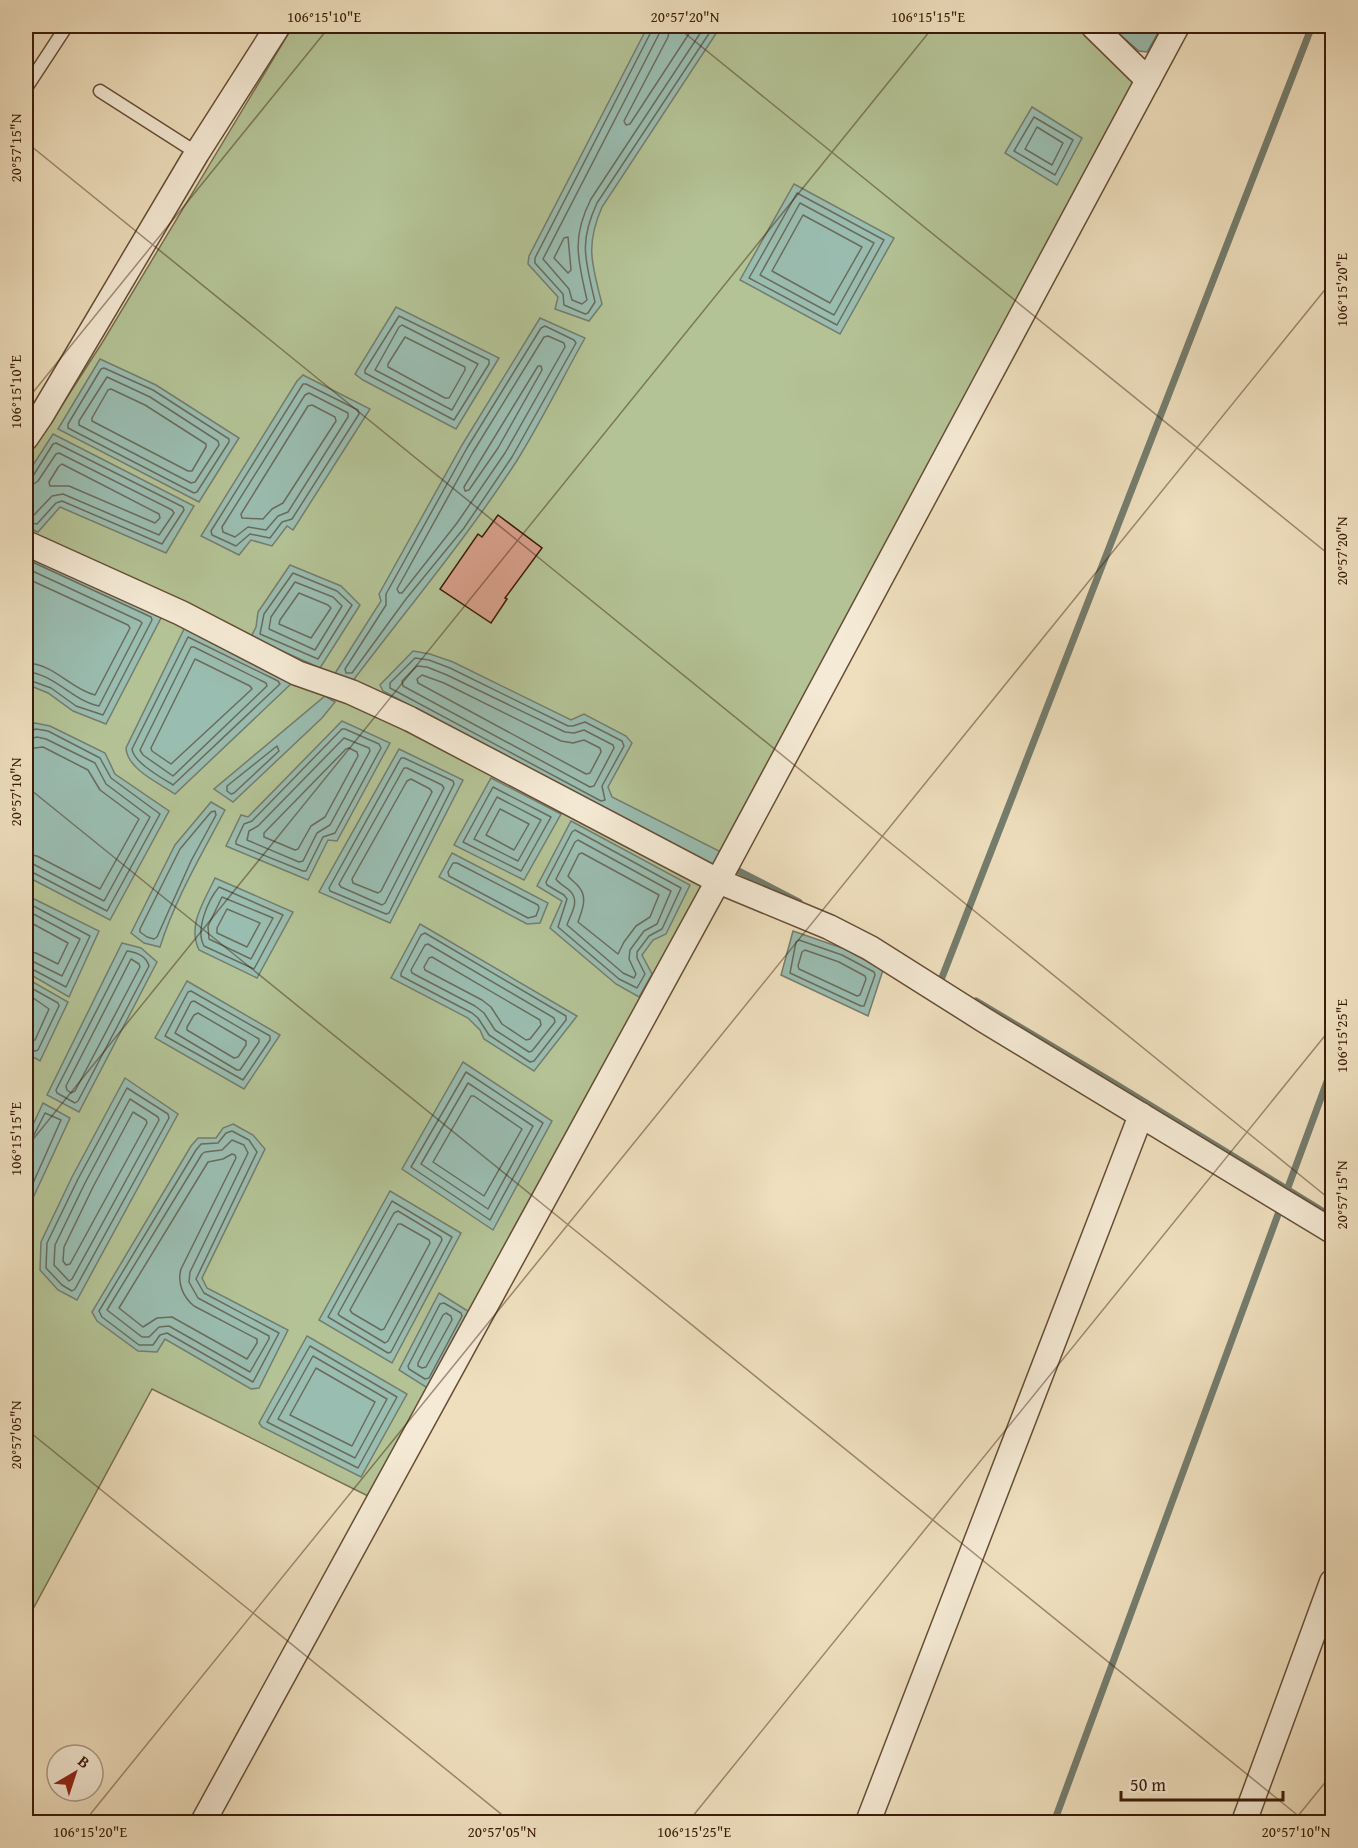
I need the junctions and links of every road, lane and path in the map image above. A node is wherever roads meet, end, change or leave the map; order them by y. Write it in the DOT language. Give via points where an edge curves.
graph roads {
  1 [pos="278,26"];
  2 [pos="1093,26"];
  3 [pos="1177,26"];
  4 [pos="66,27"];
  5 [pos="1148,80"];
  6 [pos="26,88"];
  7 [pos="100,91"];
  8 [pos="197,153"];
  9 [pos="26,438"];
  10 [pos="26,543"];
  11 [pos="718,881"];
  12 [pos="1141,1115"];
  13 [pos="1332,1231"];
  14 [pos="1332,1582"];
  15 [pos="203,1822"];
  16 [pos="868,1822"];
  17 [pos="1244,1822"];
  1 -- 8 [label="street"];
  2 -- 5 [label="street"];
  3 -- 5 [label="street"];
  4 -- 6 [label="lane"];
  5 -- 11 [label="street"];
  7 -- 8 [label="lane"];
  8 -- 9 [label="street"];
  10 -- 11 [label="street" via="181,613 297,673 410,719"];
  11 -- 12 [label="street" via="870,948"];
  11 -- 15 [label="street"];
  12 -- 13 [label="street"];
  12 -- 16 [label="street"];
  14 -- 17 [label="street"];
}
